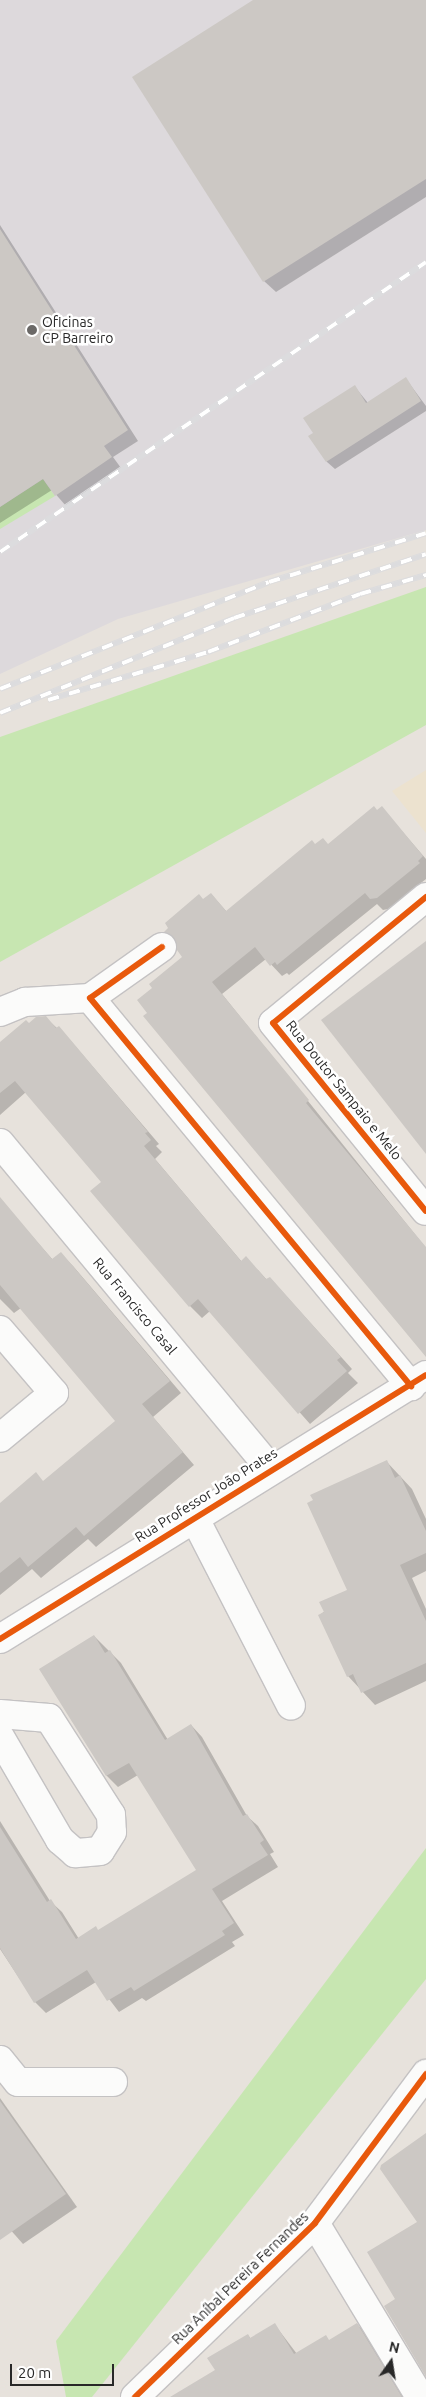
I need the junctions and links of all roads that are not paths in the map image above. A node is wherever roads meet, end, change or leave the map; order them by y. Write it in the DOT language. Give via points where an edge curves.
graph roads {
  1 [pos="426,897"];
  2 [pos="162,947"];
  3 [pos="90,998"];
  4 [pos="0,1012"];
  5 [pos="0,1143"];
  6 [pos="426,1211"];
  7 [pos="0,1330"];
  8 [pos="418,1381"];
  9 [pos="0,1438"];
  10 [pos="271,1469"];
  11 [pos="194,1517"];
  12 [pos="0,1639"];
  13 [pos="291,1706"];
  14 [pos="0,1714"];
  15 [pos="0,1737"];
  16 [pos="0,2060"];
  17 [pos="426,2074"];
  18 [pos="113,2082"];
  19 [pos="315,2223"];
  20 [pos="135,2397"];
  21 [pos="420,2397"];
  1 -- 6 [label="street, Rua Doutor Sampaio e Melo" via="272,1023"];
  2 -- 3 [label="street"];
  3 -- 4 [label="street" via="25,1002"];
  3 -- 8 [label="street"];
  5 -- 10 [label="street, Rua Francisco Casal"];
  7 -- 9 [label="street" via="54,1393"];
  8 -- 10 [label="street, Rua Professor João Prates"];
  10 -- 11 [label="street, Rua Professor João Prates"];
  11 -- 12 [label="street, Rua Professor João Prates"];
  11 -- 13 [label="street"];
  14 -- 15 [label="street" via="49,1718 111,1815 112,1832 100,1851 75,1853 60,1840"];
  16 -- 18 [label="street" via="18,2082"];
  17 -- 19 [label="street, Rua Aníbal Pereira Fernandes"];
  19 -- 20 [label="street, Rua Aníbal Pereira Fernandes"];
  19 -- 21 [label="street"];
}
